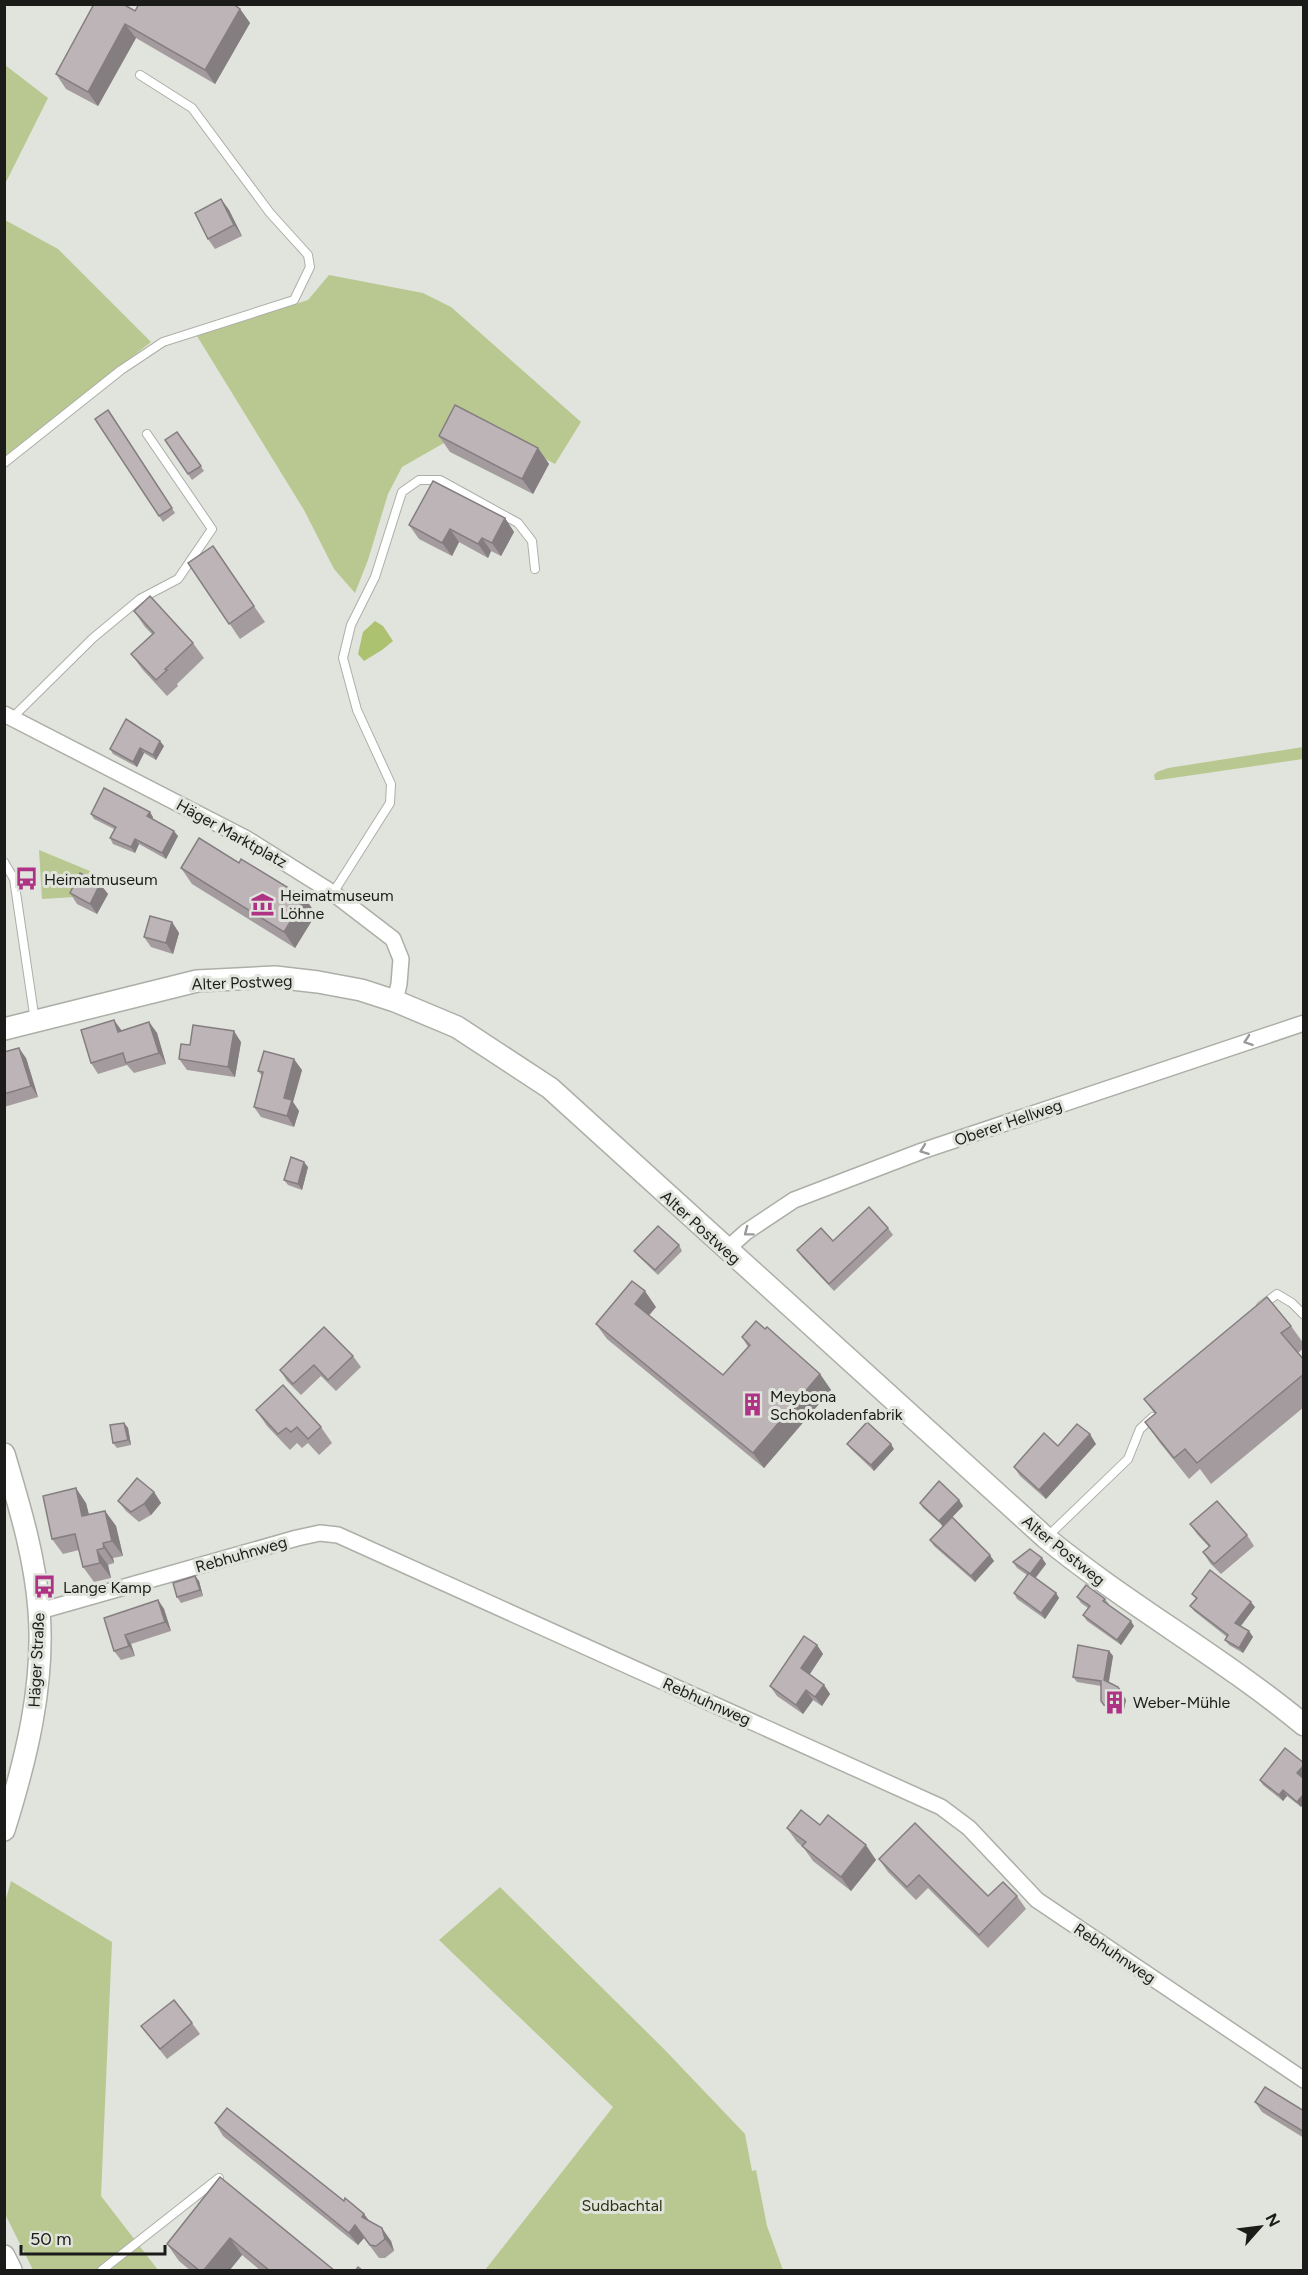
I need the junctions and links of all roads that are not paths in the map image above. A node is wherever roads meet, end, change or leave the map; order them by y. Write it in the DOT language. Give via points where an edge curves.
graph roads {
  1 [pos="140,75"];
  2 [pos="147,434"];
  3 [pos="4,463"];
  4 [pos="535,569"];
  5 [pos="9,715"];
  6 [pos="4,862"];
  7 [pos="333,892"];
  8 [pos="395,1001"];
  9 [pos="35,1021"];
  10 [pos="1304,1023"];
  11 [pos="4,1029"];
  12 [pos="726,1250"];
  13 [pos="1251,1314"];
  14 [pos="1304,1315"];
  15 [pos="1157,1413"];
  16 [pos="4,1454"];
  17 [pos="1046,1538"];
  18 [pos="40,1611"];
  19 [pos="1304,1725"];
  20 [pos="5,1825"];
  21 [pos="1304,2080"];
  22 [pos="219,2178"];
  23 [pos="4,2256"];
  24 [pos="11,2271"];
  25 [pos="102,2271"];
  1 -- 3 [label="lane" via="192,108 270,213 308,255 310,267 294,300 163,342 121,370"];
  2 -- 5 [label="lane" via="212,530 178,579 140,599"];
  4 -- 7 [label="lane" via="532,541 518,523 440,480 419,480 402,492 375,577 351,625 343,658 357,710 391,784 390,803"];
  5 -- 7 [label="street, Häger Marktplatz" via="247,839"];
  6 -- 9 [label="lane" via="14,879"];
  7 -- 8 [label="street, Häger Marktplatz" via="393,939 401,959"];
  8 -- 9 [label="street, Alter Postweg" via="361,990 275,977 197,981"];
  8 -- 12 [label="street, Alter Postweg" via="457,1027 550,1088"];
  9 -- 11 [label="street, Alter Postweg"];
  10 -- 12 [label="street, Oberer Hellweg, one-way" via="922,1151 794,1200"];
  12 -- 17 [label="street, Alter Postweg"];
  13 -- 14 [label="lane" via="1277,1294"];
  15 -- 17 [label="lane" via="1140,1429 1128,1459"];
  16 -- 18 [label="street, Häger Straße" via="33,1562"];
  17 -- 19 [label="street, Alter Postweg"];
  18 -- 20 [label="street, Häger Straße" via="33,1720"];
  18 -- 21 [label="street, Rebhuhnweg" via="297,1538 320,1533 338,1535 941,1807 969,1828 1037,1900"];
  22 -- 25 [label="lane"];
  23 -- 24 [label="street"];
}
